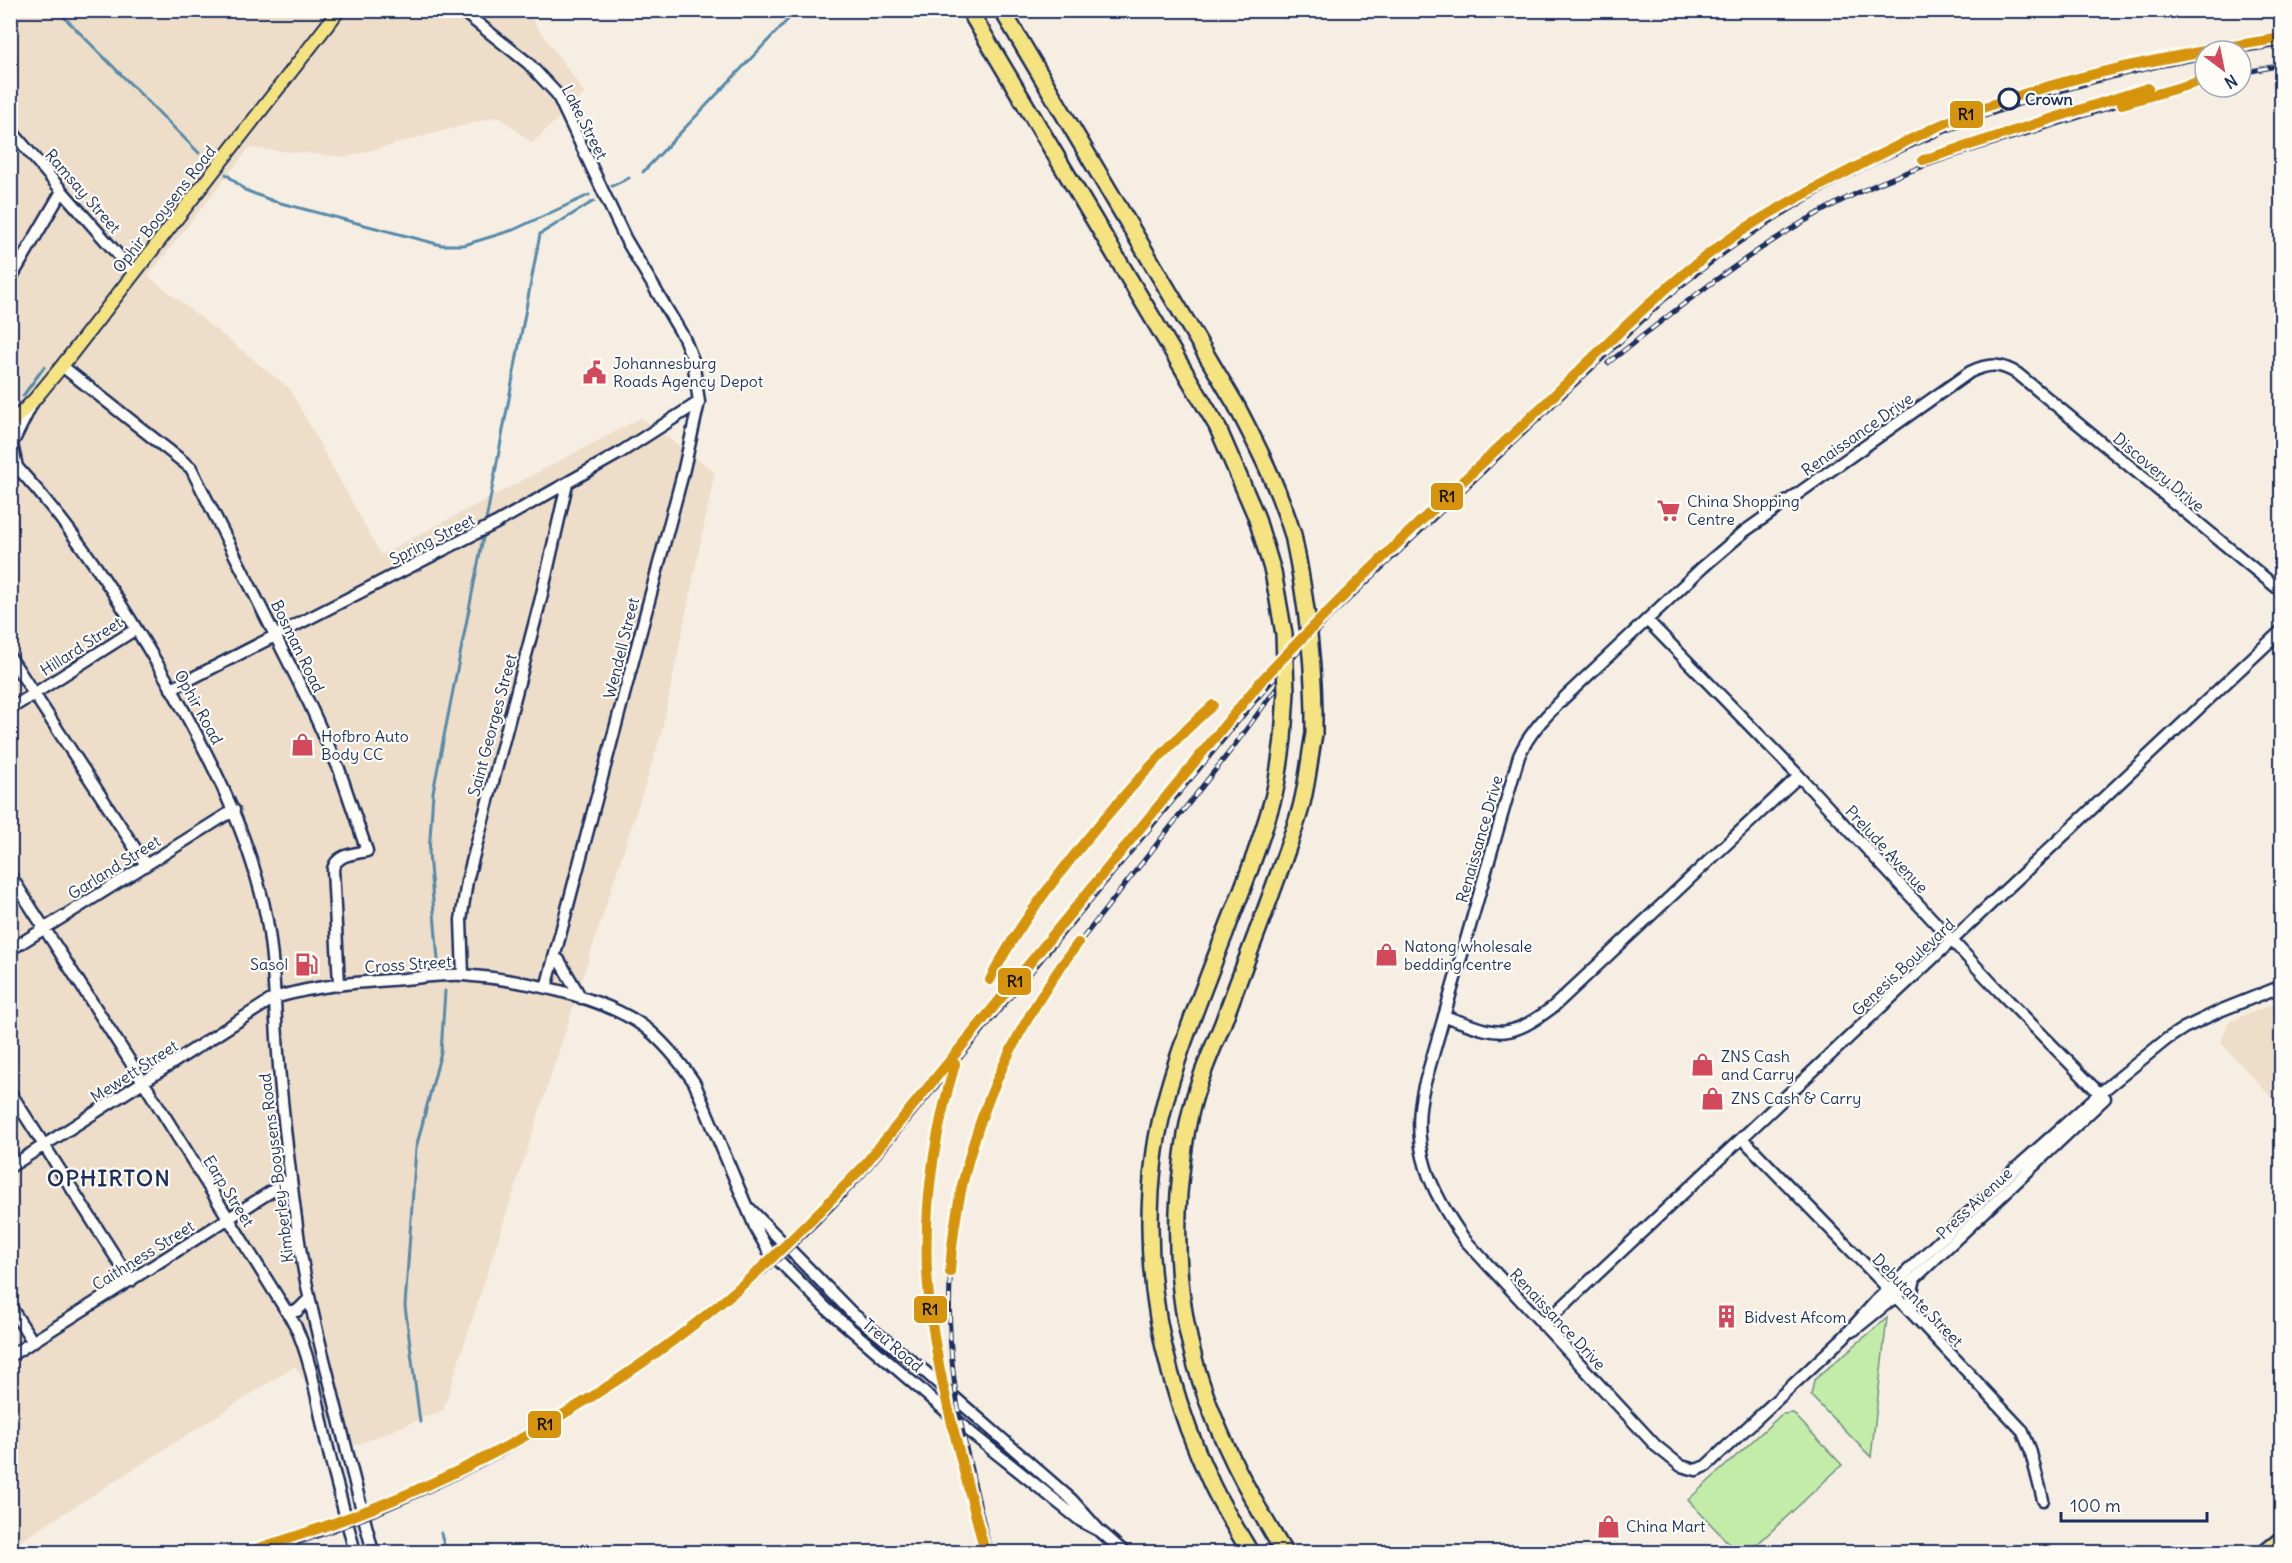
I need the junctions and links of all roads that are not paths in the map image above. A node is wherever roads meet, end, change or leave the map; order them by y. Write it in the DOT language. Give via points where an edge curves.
graph roads {
  1 [pos="339,10"];
  2 [pos="460,10"];
  3 [pos="969,10"];
  4 [pos="1002,10"];
  5 [pos="10,129"];
  6 [pos="62,192"];
  7 [pos="134,273"];
  8 [pos="10,280"];
  9 [pos="62,366"];
  10 [pos="2018,374"];
  11 [pos="34,400"];
  12 [pos="699,402"];
  13 [pos="10,424"];
  14 [pos="14,466"];
  15 [pos="567,484"];
  16 [pos="2282,592"];
  17 [pos="1647,620"];
  18 [pos="136,628"];
  19 [pos="2282,630"];
  20 [pos="276,635"];
  21 [pos="10,657"];
  22 [pos="171,689"];
  23 [pos="34,694"];
  24 [pos="10,709"];
  25 [pos="1799,776"];
  26 [pos="234,810"];
  27 [pos="146,865"];
  28 [pos="10,875"];
  29 [pos="570,902"];
  30 [pos="45,928"];
  31 [pos="1952,942"];
  32 [pos="10,950"];
  33 [pos="559,960"];
  34 [pos="458,975"];
  35 [pos="339,984"];
  36 [pos="2282,986"];
  37 [pos="549,989"];
  38 [pos="274,998"];
  39 [pos="581,998"];
  40 [pos="1444,1016"];
  41 [pos="144,1083"];
  42 [pos="10,1092"];
  43 [pos="2102,1096"];
  44 [pos="1742,1138"];
  45 [pos="45,1146"];
  46 [pos="2045,1149"];
  47 [pos="10,1167"];
  48 [pos="291,1179"];
  49 [pos="747,1206"];
  50 [pos="228,1220"];
  51 [pos="1916,1278"];
  52 [pos="131,1281"];
  53 [pos="1891,1293"];
  54 [pos="309,1299"];
  55 [pos="10,1306"];
  56 [pos="1884,1307"];
  57 [pos="287,1311"];
  58 [pos="1912,1313"];
  59 [pos="1543,1325"];
  60 [pos="318,1337"];
  61 [pos="1844,1337"];
  62 [pos="33,1342"];
  63 [pos="10,1356"];
  64 [pos="313,1382"];
  65 [pos="1687,1469"];
  66 [pos="1240,1477"];
  67 [pos="2043,1500"];
  68 [pos="1100,1531"];
  69 [pos="2282,1539"];
  70 [pos="356,1552"];
  71 [pos="374,1552"];
  72 [pos="1124,1552"];
  73 [pos="1250,1552"];
  74 [pos="1284,1552"];
  75 [pos="1295,1552"];
  76 [pos="2266,1552"];
  1 -- 7 [label="main road, Ophir Booysens Road"];
  2 -- 12 [label="street, Lake Street" via="528,63 563,106 634,254 684,338 693,360"];
  3 -- 73 [label="highway, bridge" via="1217,426 1256,516 1274,572 1284,634 1286,692 1273,800 1170,1085 1154,1158 1149,1233 1154,1296 1166,1361 1185,1422 1213,1487"];
  4 -- 66 [label="highway, bridge" via="1236,405 1268,468 1293,535 1306,600 1314,734 1300,812 1194,1100 1182,1162 1177,1228 1185,1326 1194,1363"];
  5 -- 6 [label="street, Ramsay Street"];
  6 -- 7 [label="street, Ramsay Street"];
  6 -- 8 [label="street"];
  7 -- 9 [label="main road, Ophir Booysens Road"];
  9 -- 11 [label="main road, Ophir Booysens Road"];
  9 -- 20 [label="street, Bosman Road" via="191,468"];
  10 -- 16 [label="street, Discovery Drive"];
  10 -- 17 [label="street, Renaissance Drive" via="1997,364 1970,372 1745,531"];
  11 -- 13 [label="main road, Ophir Booysens Road"];
  11 -- 14 [label="street" via="12,444"];
  12 -- 15 [label="street, Spring Street"];
  12 -- 29 [label="street, Wendell Street"];
  14 -- 18 [label="street, Ophir Road" via="81,543"];
  15 -- 20 [label="street, Spring Street"];
  15 -- 34 [label="street, Saint Georges Street" via="463,902"];
  17 -- 25 [label="street, Prelude Avenue"];
  17 -- 40 [label="street, Renaissance Drive" via="1526,740"];
  18 -- 22 [label="street, Ophir Road"];
  18 -- 23 [label="street, Hillard Street"];
  19 -- 31 [label="street, Genesis Boulevard"];
  20 -- 22 [label="street, Spring Street"];
  20 -- 35 [label="street, Bosman Road" via="339,769 368,851 336,860 333,869"];
  21 -- 23 [label="street"];
  22 -- 26 [label="street, Ophir Road" via="198,734"];
  23 -- 24 [label="street, Hillard Street"];
  23 -- 27 [label="street"];
  25 -- 31 [label="street, Prelude Avenue"];
  25 -- 40 [label="street" via="1531,1024 1514,1031 1493,1032"];
  26 -- 27 [label="street, Garland Street"];
  26 -- 38 [label="street, Ophir Road" via="266,912"];
  27 -- 30 [label="street, Garland Street"];
  28 -- 30 [label="street, Earp Street"];
  29 -- 33 [label="street, Wendell Street"];
  29 -- 37 [label="street, Wendell Street"];
  30 -- 32 [label="street, Garland Street"];
  30 -- 41 [label="street, Earp Street"];
  31 -- 43 [label="street, Prelude Avenue"];
  31 -- 44 [label="street, Genesis Boulevard"];
  33 -- 37 [label="street, Wendell Street"];
  33 -- 39 [label="street"];
  34 -- 35 [label="street, Cross Street"];
  34 -- 37 [label="street, Cross Street"];
  35 -- 38 [label="street, Cross Street"];
  36 -- 43 [label="street, Press Avenue" via="2184,1028"];
  37 -- 39 [label="street, Treu Road"];
  38 -- 41 [label="street, Mewett Street"];
  38 -- 48 [label="street, Kimberley-Booysens Road"];
  39 -- 49 [label="street, Treu Road" via="629,1018 672,1053 694,1083"];
  40 -- 59 [label="street, Renaissance Drive" via="1418,1109 1418,1136 1424,1162 1447,1215 1465,1240"];
  41 -- 45 [label="street, Mewett Street"];
  41 -- 50 [label="street, Earp Street"];
  42 -- 45 [label="street"];
  43 -- 46 [label="street, Press Avenue"];
  44 -- 53 [label="street, Debutante Street"];
  44 -- 59 [label="street, Genesis Boulevard"];
  45 -- 47 [label="street, Mewett Street"];
  45 -- 52 [label="street"];
  46 -- 51 [label="street, Press Avenue"];
  46 -- 53 [label="street, Press Avenue"];
  48 -- 50 [label="street, Caithness Street"];
  48 -- 54 [label="street, Kimberley-Booysens Road"];
  49 -- 68 [label="street, Treu Road" via="853,1314 931,1376 1072,1500"];
  49 -- 68 [label="street, Treu Road" via="768,1250 827,1309 976,1437 1081,1521"];
  50 -- 52 [label="street, Caithness Street"];
  50 -- 57 [label="street, Earp Street"];
  51 -- 53 [label="street, Press Avenue"];
  51 -- 58 [label="street" via="1910,1300"];
  52 -- 62 [label="street, Caithness Street"];
  53 -- 56 [label="street, Press Avenue"];
  53 -- 58 [label="street, Debutante Street"];
  53 -- 61 [label="street, Press Avenue" via="1863,1314"];
  54 -- 57 [label="street" via="297,1311"];
  54 -- 60 [label="street, Kimberley-Booysens Road"];
  55 -- 62 [label="street"];
  56 -- 58 [label="street"];
  56 -- 61 [label="street, Press Avenue"];
  57 -- 64 [label="street, Earp Street" via="300,1337"];
  58 -- 67 [label="street, Debutante Street" via="2022,1430"];
  59 -- 65 [label="street, Renaissance Drive" via="1656,1446"];
  60 -- 64 [label="street" via="311,1357"];
  60 -- 71 [label="street"];
  61 -- 65 [label="street, Press Avenue" via="1706,1466"];
  62 -- 63 [label="street, Caithness Street"];
  64 -- 70 [label="street, Earp Street"];
  66 -- 74 [label="highway"];
  66 -- 75 [label="highway"];
  68 -- 72 [label="street, Treu Road"];
  69 -- 76 [label="highway"];
}
